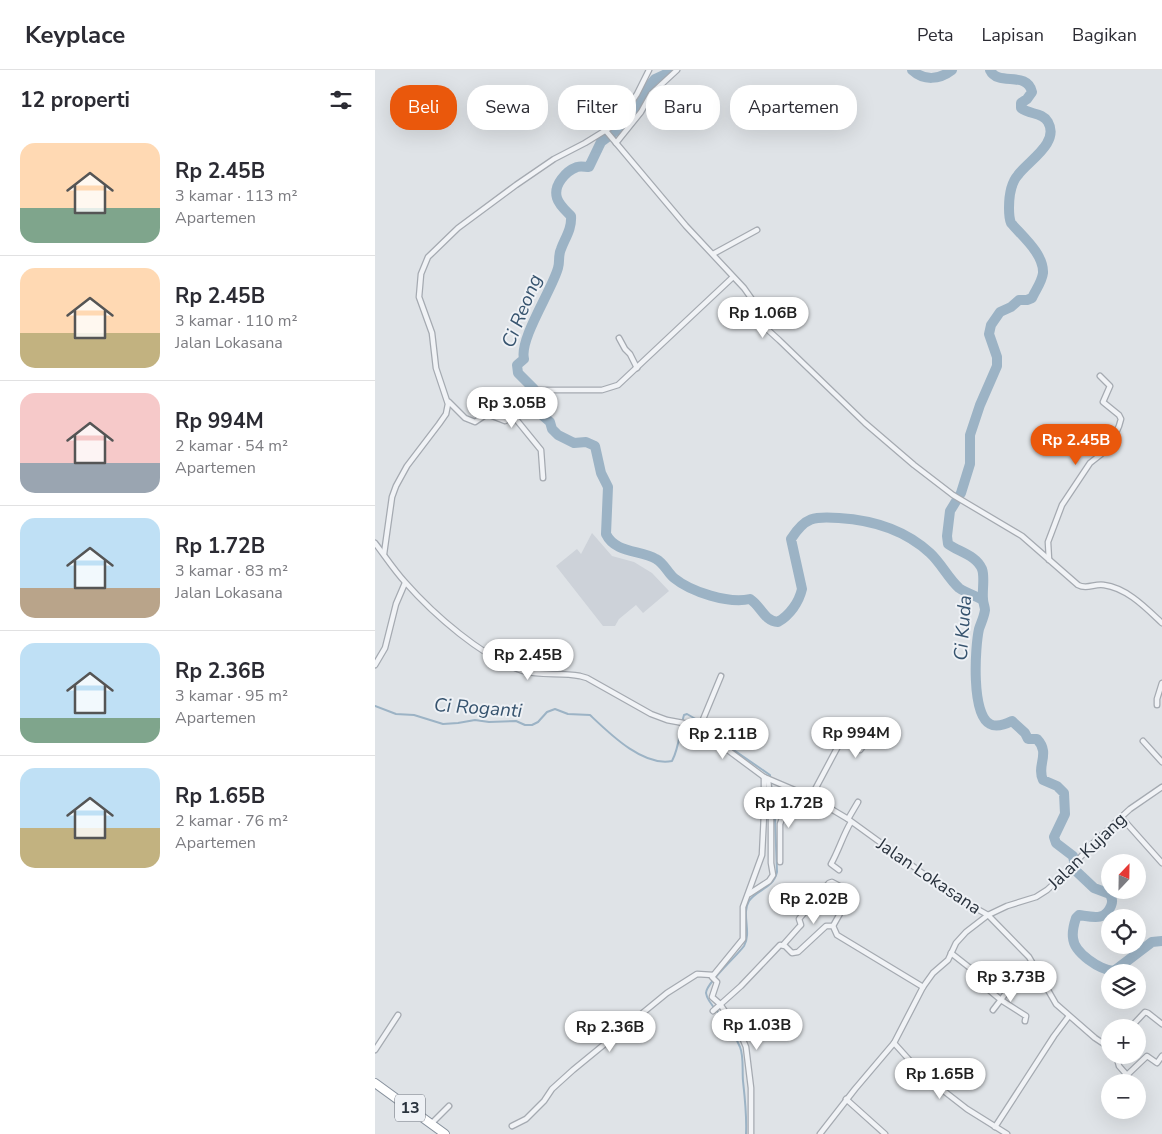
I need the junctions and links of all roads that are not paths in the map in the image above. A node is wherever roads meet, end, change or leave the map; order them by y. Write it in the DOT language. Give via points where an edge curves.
graph roads {
  1 [pos="649,70"];
  2 [pos="677,70"];
  3 [pos="607,132"];
  4 [pos="615,142"];
  5 [pos="757,230"];
  6 [pos="713,254"];
  7 [pos="733,277"];
  8 [pos="619,338"];
  9 [pos="637,368"];
  10 [pos="1100,376"];
  11 [pos="448,400"];
  12 [pos="515,416"];
  13 [pos="543,478"];
  14 [pos="375,543"];
  15 [pos="384,554"];
  16 [pos="1049,560"];
  17 [pos="405,582"];
  18 [pos="1162,623"];
  19 [pos="375,665"];
  20 [pos="721,676"];
  21 [pos="1162,683"];
  22 [pos="1157,705"];
  23 [pos="851,722"];
  24 [pos="702,724"];
  25 [pos="841,740"];
  26 [pos="1143,741"];
  27 [pos="864,745"];
  28 [pos="1162,762"];
  29 [pos="766,778"];
  30 [pos="1162,786"];
  31 [pos="811,797"];
  32 [pos="858,802"];
  33 [pos="774,814"];
  34 [pos="1121,817"];
  35 [pos="850,820"];
  36 [pos="776,859"];
  37 [pos="1162,863"];
  38 [pos="839,870"];
  39 [pos="749,894"];
  40 [pos="988,915"];
  41 [pos="833,926"];
  42 [pos="783,945"];
  43 [pos="951,953"];
  44 [pos="714,978"];
  45 [pos="1013,984"];
  46 [pos="923,987"];
  47 [pos="1001,1000"];
  48 [pos="716,1008"];
  49 [pos="993,1010"];
  50 [pos="398,1015"];
  51 [pos="1069,1016"];
  52 [pos="1138,1019"];
  53 [pos="1025,1021"];
  54 [pos="1162,1024"];
  55 [pos="1101,1042"];
  56 [pos="894,1043"];
  57 [pos="375,1050"];
  58 [pos="1162,1056"];
  59 [pos="1129,1074"];
  60 [pos="375,1083"];
  61 [pos="846,1100"];
  62 [pos="449,1106"];
  63 [pos="431,1124"];
  64 [pos="512,1126"];
  65 [pos="995,1126"];
  66 [pos="445,1134"];
  67 [pos="751,1134"];
  68 [pos="820,1134"];
  69 [pos="885,1134"];
  70 [pos="1007,1134"];
  1 -- 3 [label="street" via="623,115"];
  2 -- 4 [label="street" via="651,94 641,112"];
  3 -- 4 [label="street"];
  3 -- 11 [label="street" via="554,159 516,185 458,228 428,257 421,274 419,297 432,333 436,368"];
  4 -- 6 [label="street"];
  5 -- 6 [label="street"];
  6 -- 7 [label="street"];
  7 -- 9 [label="street"];
  7 -- 16 [label="street" via="745,288 768,330 865,423 953,495 1013,530"];
  8 -- 9 [label="street"];
  9 -- 12 [label="street" via="618,385 602,390 534,390 527,394 529,399"];
  10 -- 16 [label="street" via="1110,386 1103,402 1121,419 1108,449 1090,463 1062,505 1048,542"];
  11 -- 12 [label="street" via="465,418 475,422 487,414 505,421"];
  11 -- 15 [label="street" via="446,414 396,486"];
  12 -- 13 [label="street" via="541,450"];
  14 -- 15 [label="street, Jalan Lokasana"];
  15 -- 17 [label="street, Jalan Lokasana"];
  16 -- 18 [label="street" via="1082,587 1105,585 1130,596"];
  17 -- 19 [label="street" via="385,648"];
  17 -- 24 [label="street, Jalan Lokasana" via="444,620 499,661 525,671 587,678 651,714 694,726"];
  20 -- 24 [label="street"];
  21 -- 22 [label="street"];
  23 -- 25 [label="street"];
  24 -- 29 [label="street, Jalan Lokasana"];
  25 -- 27 [label="street" via="860,750"];
  25 -- 31 [label="street"];
  26 -- 28 [label="street"];
  29 -- 31 [label="street, Jalan Lokasana"];
  29 -- 33 [label="street"];
  29 -- 39 [label="street" via="761,859"];
  30 -- 34 [label="street, Jalan Kujang"];
  31 -- 35 [label="street, Jalan Lokasana"];
  32 -- 35 [label="street"];
  33 -- 36 [label="street"];
  33 -- 36 [label="street" via="783,818"];
  34 -- 37 [label="street"];
  34 -- 40 [label="street, Jalan Kujang" via="1047,890"];
  35 -- 38 [label="street" via="831,864"];
  35 -- 40 [label="street, Jalan Lokasana" via="954,896"];
  36 -- 39 [label="street" via="771,879"];
  39 -- 44 [label="street" via="743,910 742,941"];
  40 -- 43 [label="street, Jalan Kujang" via="966,932"];
  40 -- 51 [label="street, Jalan Lokasana" via="1029,957 1052,1000"];
  41 -- 42 [label="street" via="826,926 798,952 792,953"];
  41 -- 42 [label="street" via="851,892 831,882 799,919 801,925"];
  41 -- 46 [label="street" via="837,935"];
  42 -- 48 [label="street"];
  43 -- 46 [label="street, Jalan Kujang"];
  43 -- 47 [label="street"];
  44 -- 48 [label="street"];
  44 -- 64 [label="street" via="697,974 667,992 573,1070 526,1119"];
  45 -- 47 [label="street"];
  46 -- 56 [label="street, Jalan Kujang"];
  47 -- 49 [label="street"];
  47 -- 53 [label="street" via="1026,1016"];
  48 -- 67 [label="street" via="741,1035 746,1047 751,1088"];
  50 -- 57 [label="street"];
  51 -- 55 [label="street, Jalan Lokasana"];
  51 -- 65 [label="street"];
  52 -- 54 [label="street" via="1145,1012"];
  56 -- 61 [label="street, Jalan Kujang"];
  56 -- 65 [label="street" via="921,1074 967,1110"];
  58 -- 59 [label="street" via="1157,1063 1147,1056"];
  60 -- 63 [label="highway, 13"];
  61 -- 68 [label="street, Jalan Kujang"];
  61 -- 69 [label="street"];
  62 -- 63 [label="street"];
  63 -- 66 [label="highway, 13"];
  65 -- 70 [label="street"];
}
